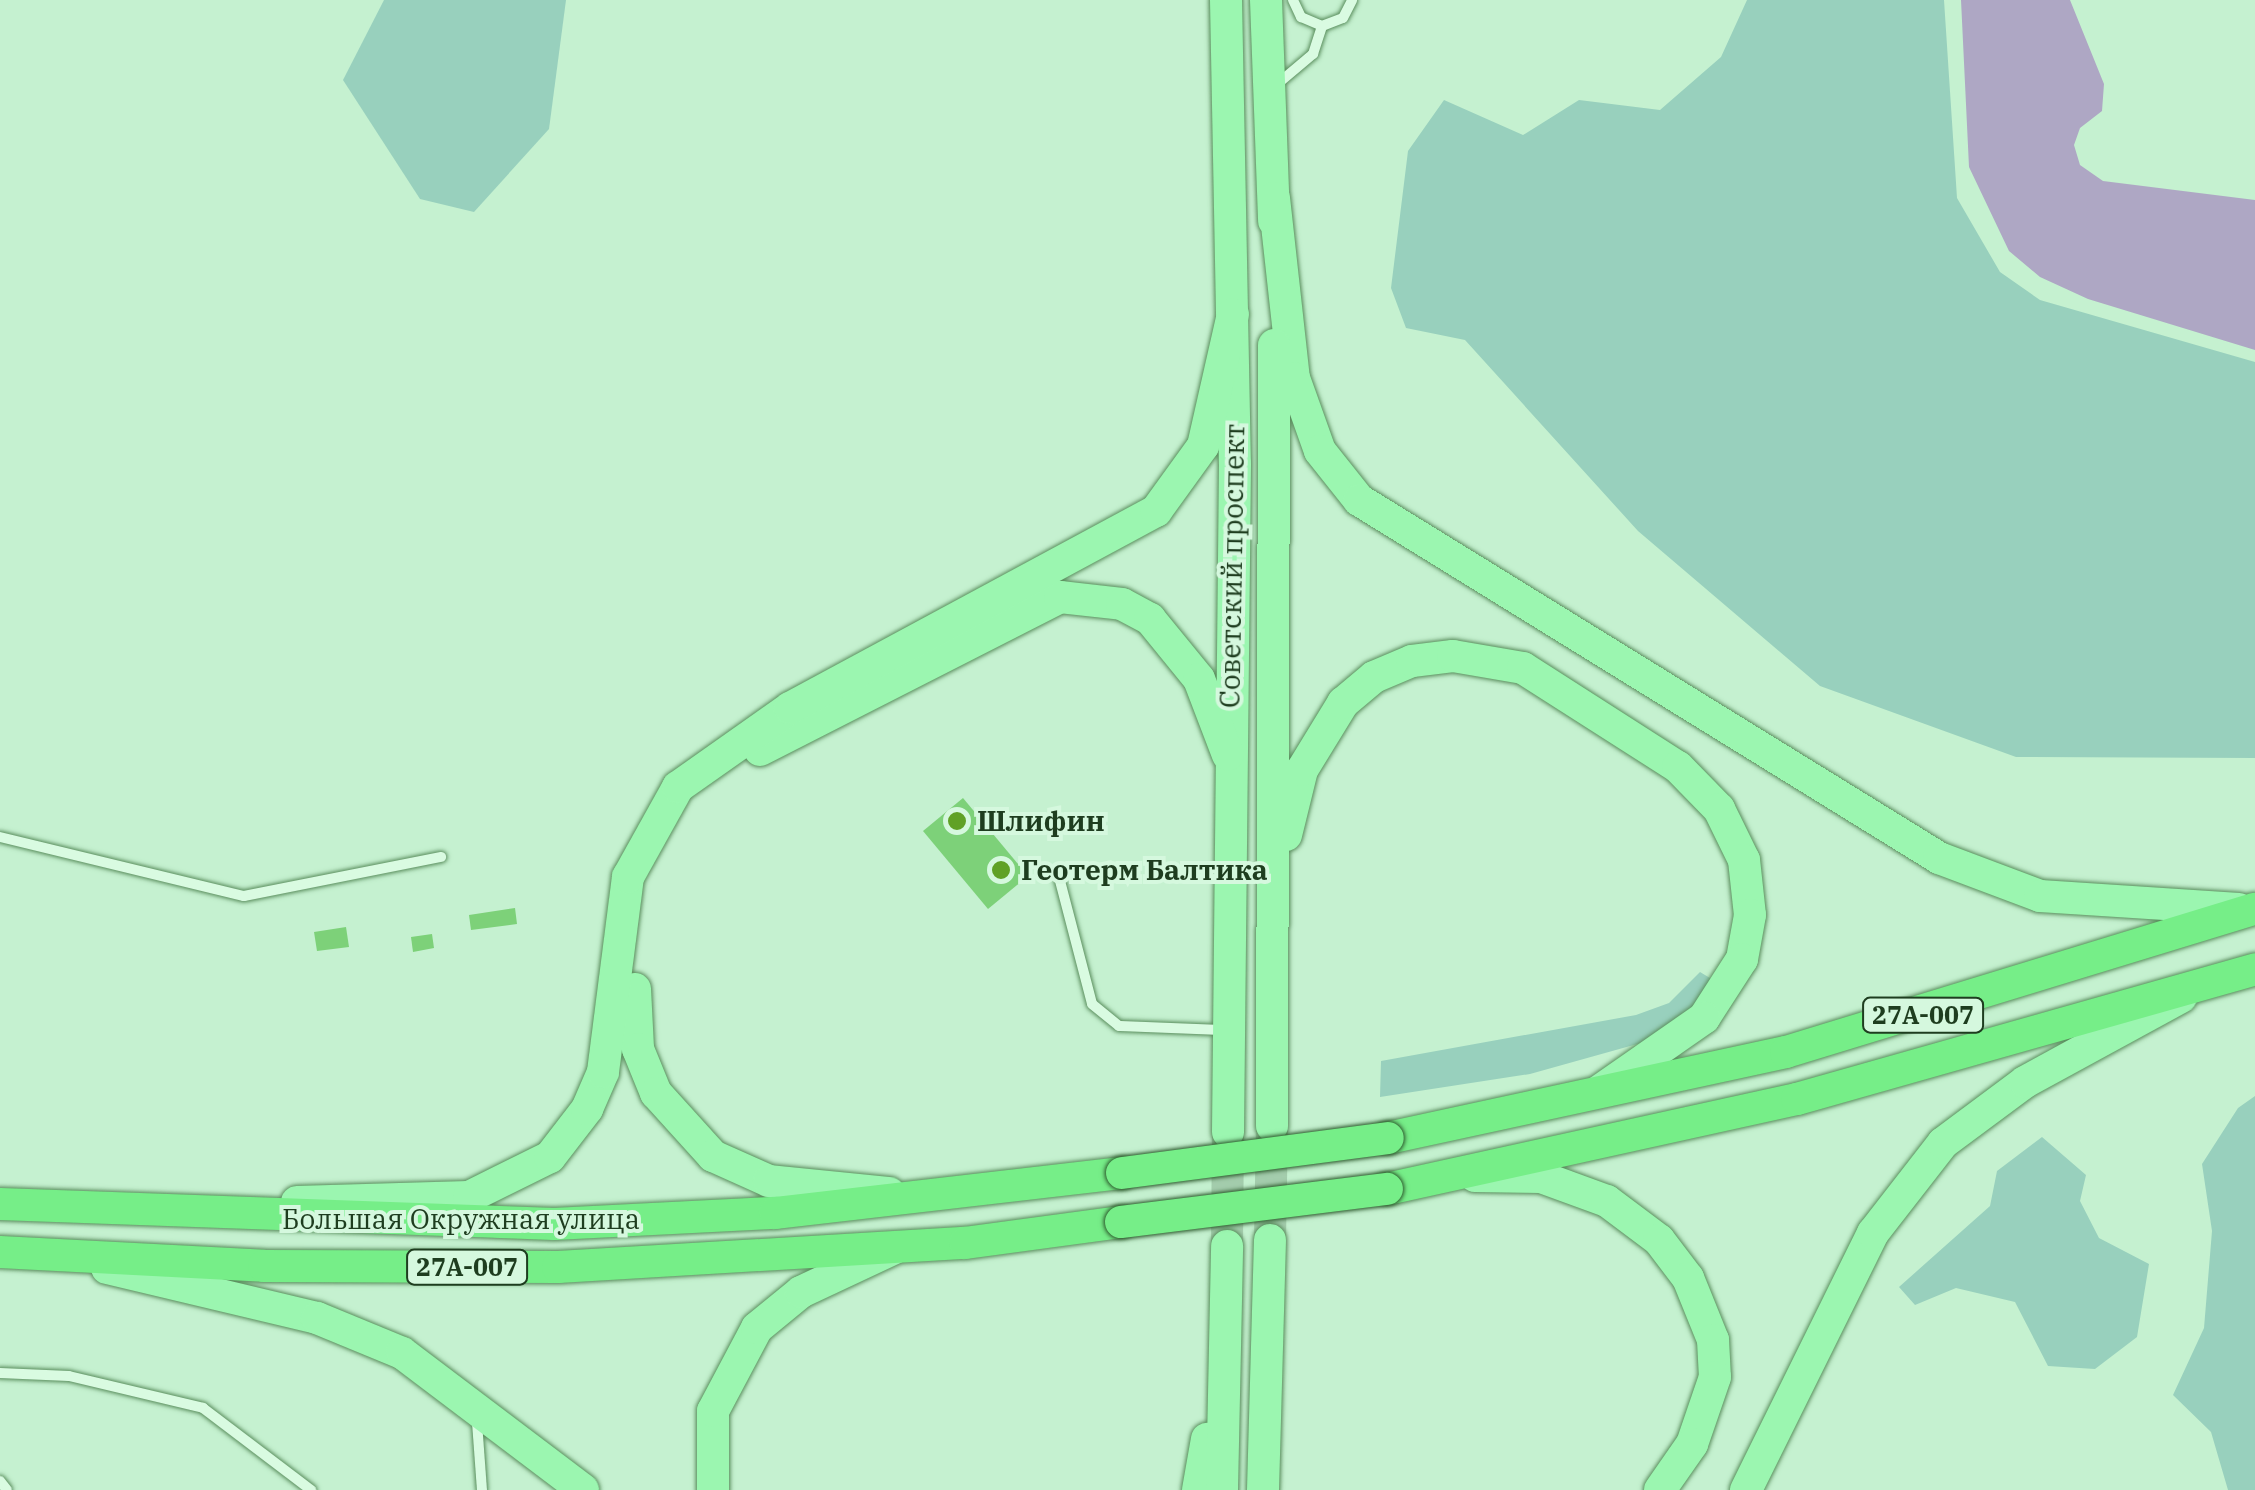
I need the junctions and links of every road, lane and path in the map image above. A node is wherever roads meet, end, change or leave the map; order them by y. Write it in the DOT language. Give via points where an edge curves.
graph roads {
  1 [pos="1226,0"];
  2 [pos="1266,0"];
  3 [pos="1292,0"];
  4 [pos="1352,0"];
  5 [pos="1322,26"];
  6 [pos="1270,90"];
  7 [pos="1274,198"];
  8 [pos="1233,314"];
  9 [pos="1228,755"];
  10 [pos="0,837"];
  11 [pos="441,857"];
  12 [pos="1059,877"];
  13 [pos="2255,909"];
  14 [pos="2255,969"];
  15 [pos="1271,979"];
  16 [pos="2186,994"];
  17 [pos="1229,1030"];
  18 [pos="1586,1100"];
  19 [pos="1272,1126"];
  20 [pos="1228,1132"];
  21 [pos="1442,1176"];
  22 [pos="921,1196"];
  23 [pos="0,1204"];
  24 [pos="143,1212"];
  25 [pos="1270,1240"];
  26 [pos="1227,1246"];
  27 [pos="896,1248"];
  28 [pos="0,1252"];
  29 [pos="39,1256"];
  30 [pos="1226,1342"];
  31 [pos="3,1375"];
  32 [pos="464,1394"];
  33 [pos="1269,1399"];
  34 [pos="0,1481"];
  35 [pos="7,1490"];
  36 [pos="312,1490"];
  37 [pos="482,1490"];
  38 [pos="583,1490"];
  39 [pos="713,1490"];
  40 [pos="1198,1490"];
  41 [pos="1222,1490"];
  42 [pos="1262,1490"];
  43 [pos="1287,1490"];
  44 [pos="1660,1490"];
  45 [pos="1746,1490"];
  1 -- 8 [label="main road, Советский проспект"];
  2 -- 6 [label="main road, Советский проспект"];
  3 -- 5 [label="lane" via="1301,17"];
  4 -- 5 [label="lane" via="1342,18"];
  5 -- 6 [label="lane" via="1313,54"];
  6 -- 7 [label="main road, Советский проспект"];
  7 -- 13 [label="main road" via="1294,378 1320,451 1359,500 1939,858 2040,896"];
  7 -- 15 [label="main road, Советский проспект"];
  8 -- 9 [label="main road, Советский проспект"];
  8 -- 24 [label="main road" via="1204,446 1156,511 790,708 678,787 628,877 603,1072 576,1126 550,1157 469,1197"];
  9 -- 17 [label="main road, Советский проспект"];
  9 -- 22 [label="main road" via="1199,679 1150,619 1122,604 1060,597 1031,605 742,759 690,797 672,821 650,874 637,943 634,1023 656,1093 686,1132 734,1168 769,1180"];
  10 -- 11 [label="lane" via="244,896"];
  12 -- 17 [label="lane" via="1092,1004 1119,1026"];
  13 -- 18 [label="highway, 27А-007" via="1926,1014"];
  14 -- 16 [label="highway"];
  15 -- 18 [label="main road" via="1290,804 1317,739 1343,703 1374,677 1412,661 1452,656 1523,668 1678,766 1720,809 1744,860 1750,916 1728,986 1687,1033"];
  15 -- 19 [label="main road, Советский проспект"];
  16 -- 21 [label="highway" via="1797,1100"];
  16 -- 45 [label="main road" via="2026,1082 1943,1143 1873,1233"];
  17 -- 20 [label="main road, Советский проспект"];
  18 -- 22 [label="highway, 27А-007, bridge" via="1388,1138"];
  21 -- 27 [label="highway, bridge"];
  21 -- 44 [label="main road" via="1541,1177 1607,1201 1659,1240 1688,1278 1714,1340 1714,1376 1692,1444"];
  22 -- 24 [label="highway, Большая Окружная улица / 27А-007" via="555,1224"];
  23 -- 24 [label="highway, Большая Окружная улица / 27А-007"];
  25 -- 33 [label="main road"];
  26 -- 30 [label="main road"];
  27 -- 29 [label="highway, 27А-007" via="558,1267"];
  27 -- 39 [label="main road" via="802,1292 756,1328 713,1411"];
  28 -- 29 [label="highway, 27А-007"];
  29 -- 32 [label="main road" via="317,1318 402,1353"];
  30 -- 40 [label="main road"];
  30 -- 41 [label="main road"];
  31 -- 36 [label="lane" via="68,1376 203,1408"];
  32 -- 37 [label="lane" via="482,1436"];
  32 -- 38 [label="main road"];
  33 -- 42 [label="main road"];
  33 -- 43 [label="main road"];
  34 -- 35 [label="lane"];
}
